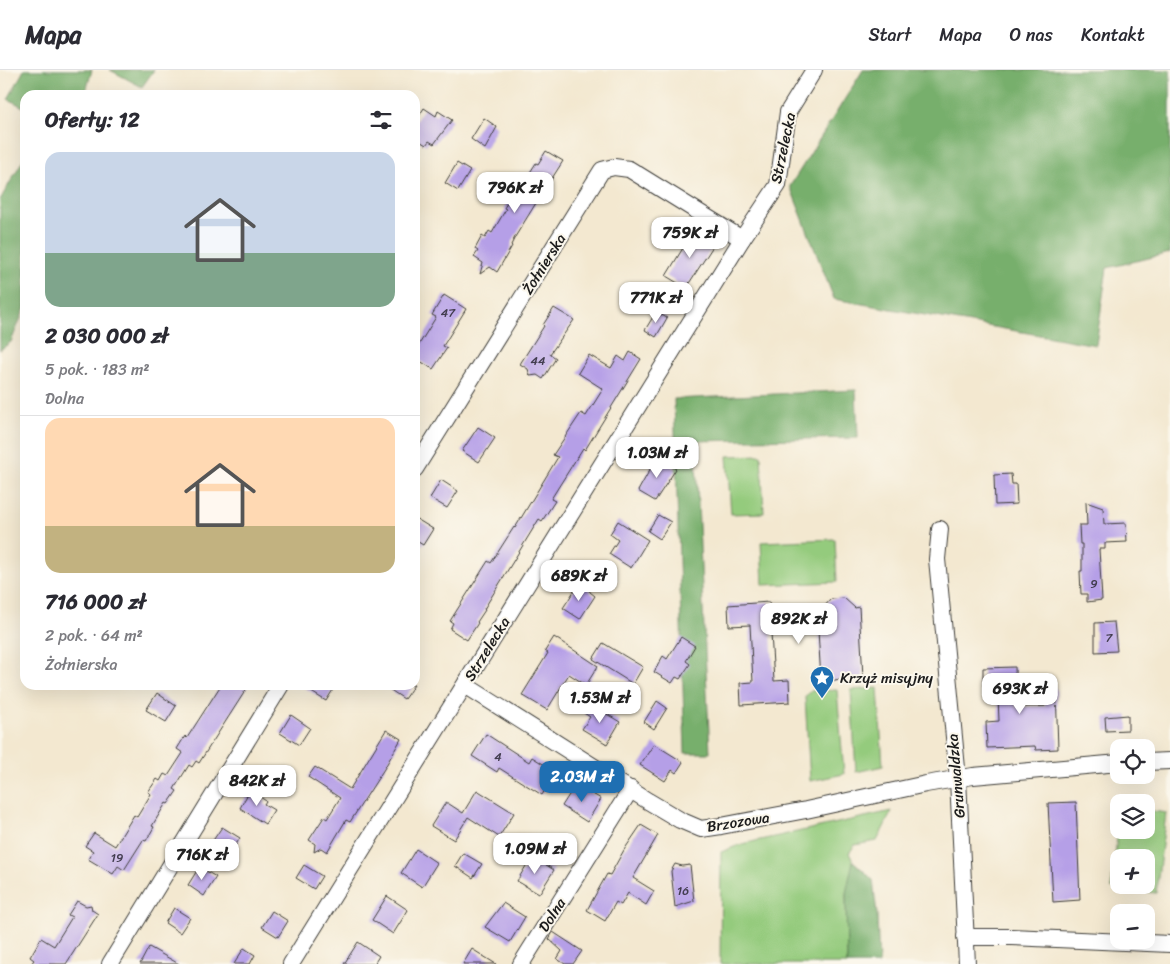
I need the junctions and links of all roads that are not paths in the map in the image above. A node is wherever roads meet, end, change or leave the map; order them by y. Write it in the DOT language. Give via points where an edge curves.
graph roads {
  1 [pos="814,70"];
  2 [pos="742,239"];
  3 [pos="420,456"];
  4 [pos="940,529"];
  5 [pos="465,685"];
  6 [pos="278,690"];
  7 [pos="1170,761"];
  8 [pos="1155,762"];
  9 [pos="1110,764"];
  10 [pos="958,779"];
  11 [pos="631,790"];
  12 [pos="965,937"];
  13 [pos="1170,944"];
  14 [pos="110,964"];
  15 [pos="291,964"];
  16 [pos="520,964"];
  17 [pos="967,964"];
  1 -- 2 [label="street, Strzelecka" via="788,112 778,185"];
  2 -- 3 [label="street, Żołnierska" via="629,169 614,167 602,170"];
  2 -- 5 [label="street, Strzelecka"];
  4 -- 10 [label="street, Grunwaldzka" via="937,559"];
  5 -- 11 [label="street, Brzozowa"];
  5 -- 15 [label="street, Strzelecka"];
  6 -- 14 [label="street"];
  7 -- 8 [label="street"];
  9 -- 10 [label="street, Brzozowa"];
  10 -- 11 [label="street, Brzozowa" via="701,829"];
  10 -- 12 [label="street, Grunwaldzka"];
  11 -- 16 [label="street, Dolna"];
  12 -- 13 [label="street"];
  12 -- 17 [label="street, Grunwaldzka"];
}
